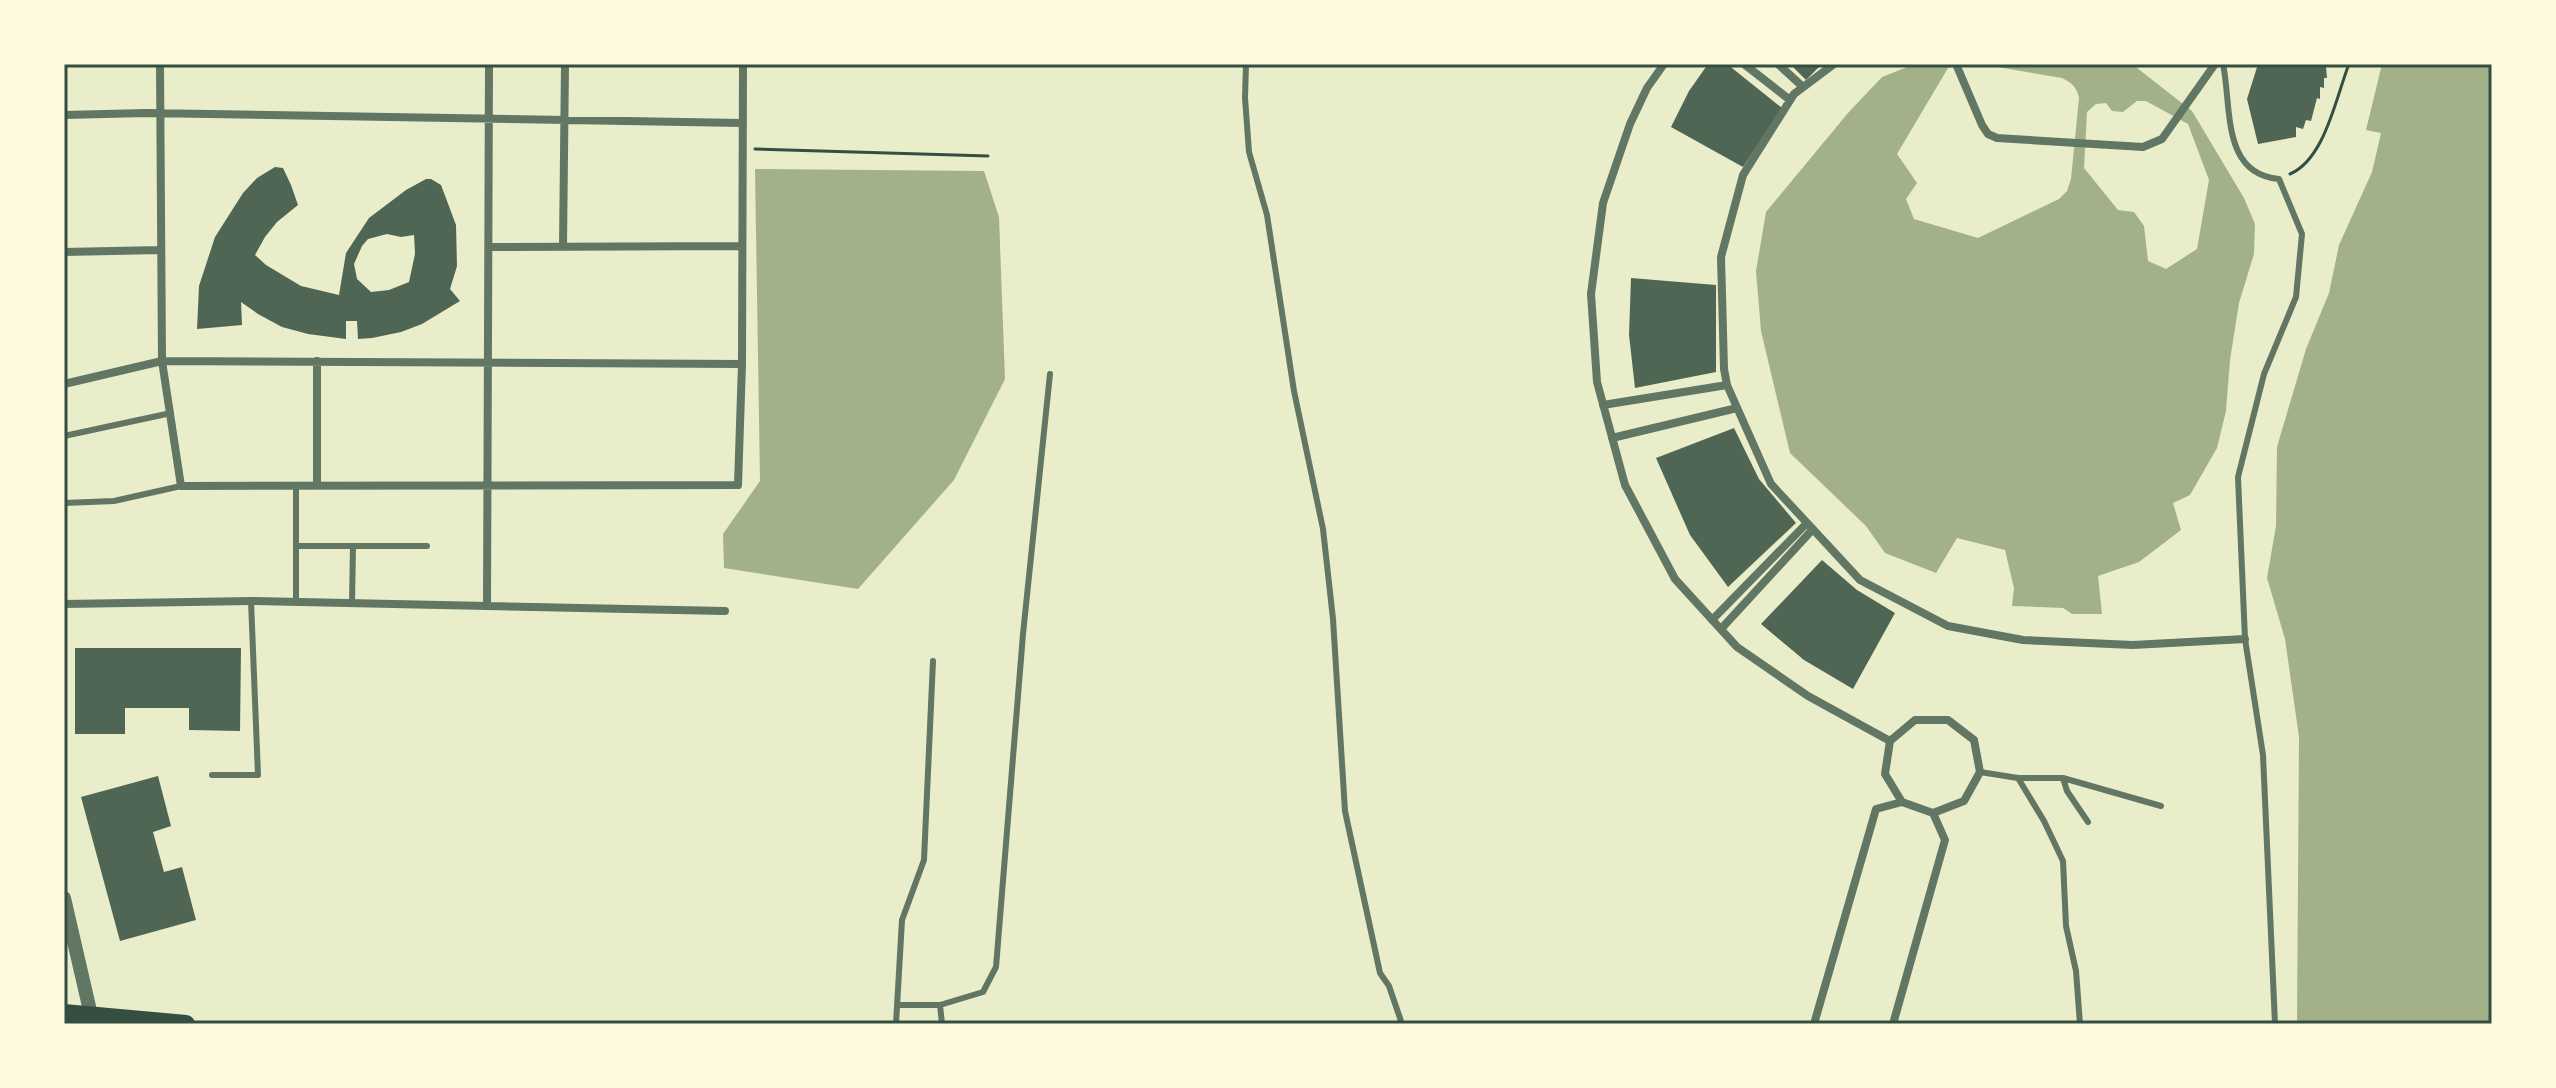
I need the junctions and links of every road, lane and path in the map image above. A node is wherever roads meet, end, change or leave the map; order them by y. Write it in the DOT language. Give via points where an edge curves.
graph roads {
  1 [pos="160,64"];
  2 [pos="489,64"];
  3 [pos="565,64"];
  4 [pos="743,64"];
  5 [pos="1246,64"];
  6 [pos="1664,64"];
  7 [pos="1744,64"];
  8 [pos="1778,64"];
  9 [pos="1834,64"];
  10 [pos="2215,64"];
  11 [pos="2223,64"];
  12 [pos="2349,64"];
  13 [pos="1958,68"];
  14 [pos="1803,87"];
  15 [pos="1790,100"];
  16 [pos="160,113"];
  17 [pos="64,115"];
  18 [pos="489,119"];
  19 [pos="564,120"];
  20 [pos="743,123"];
  21 [pos="743,149"];
  22 [pos="988,156"];
  23 [pos="2279,179"];
  24 [pos="563,246"];
  25 [pos="742,246"];
  26 [pos="489,247"];
  27 [pos="161,250"];
  28 [pos="64,252"];
  29 [pos="162,361"];
  30 [pos="317,361"];
  31 [pos="488,362"];
  32 [pos="742,364"];
  33 [pos="1050,374"];
  34 [pos="64,384"];
  35 [pos="1727,385"];
  36 [pos="1603,405"];
  37 [pos="1737,408"];
  38 [pos="171,413"];
  39 [pos="64,436"];
  40 [pos="1612,438"];
  41 [pos="296,485"];
  42 [pos="317,485"];
  43 [pos="488,485"];
  44 [pos="181,486"];
  45 [pos="64,503"];
  46 [pos="1810,526"];
  47 [pos="296,546"];
  48 [pos="353,546"];
  49 [pos="427,546"];
  50 [pos="251,601"];
  51 [pos="296,601"];
  52 [pos="352,603"];
  53 [pos="64,604"];
  54 [pos="487,606"];
  55 [pos="725,611"];
  56 [pos="1712,620"];
  57 [pos="1721,629"];
  58 [pos="2245,639"];
  59 [pos="933,661"];
  60 [pos="1890,741"];
  61 [pos="1980,772"];
  62 [pos="212,775"];
  63 [pos="2018,778"];
  64 [pos="2063,778"];
  65 [pos="1902,802"];
  66 [pos="2161,806"];
  67 [pos="1933,813"];
  68 [pos="2088,822"];
  69 [pos="64,898"];
  70 [pos="898,1005"];
  71 [pos="940,1005"];
  72 [pos="64,1013"];
  73 [pos="91,1015"];
  74 [pos="186,1024"];
  75 [pos="896,1024"];
  76 [pos="942,1024"];
  77 [pos="1402,1024"];
  78 [pos="1814,1024"];
  79 [pos="1893,1024"];
  80 [pos="2080,1024"];
  81 [pos="2275,1024"];
  1 -- 16 [label="street"];
  2 -- 18 [label="street"];
  3 -- 19 [label="street"];
  4 -- 20 [label="street"];
  5 -- 77 [label="lane" via="1249,152 1267,215 1294,391 1323,529 1345,811 1380,973"];
  6 -- 36 [label="street" via="1630,124 1603,203 1591,294"];
  7 -- 15 [label="street"];
  8 -- 14 [label="street"];
  9 -- 14 [label="street"];
  10 -- 13 [label="street" via="2162,139 2143,147 1997,138 1982,125"];
  11 -- 23 [label="lane" via="2231,130 2242,162 2262,177"];
  12 -- 23 [label="path" via="2317,152 2299,171"];
  14 -- 15 [label="street"];
  15 -- 35 [label="street" via="1743,175 1721,257"];
  16 -- 17 [label="street"];
  16 -- 18 [label="street"];
  16 -- 27 [label="street"];
  18 -- 19 [label="street"];
  18 -- 26 [label="street"];
  19 -- 20 [label="street"];
  19 -- 24 [label="street"];
  20 -- 21 [label="street"];
  21 -- 22 [label="path"];
  21 -- 25 [label="street"];
  23 -- 58 [label="lane" via="2302,234 2296,297 2264,374 2238,477"];
  24 -- 25 [label="street"];
  24 -- 26 [label="street"];
  25 -- 32 [label="street"];
  26 -- 31 [label="street"];
  27 -- 28 [label="street"];
  27 -- 29 [label="street"];
  29 -- 30 [label="street"];
  29 -- 34 [label="street"];
  29 -- 38 [label="street"];
  30 -- 31 [label="street"];
  30 -- 42 [label="street"];
  31 -- 32 [label="street"];
  31 -- 43 [label="street"];
  32 -- 43 [label="street" via="738,485"];
  33 -- 71 [label="lane" via="996,967 983,992"];
  35 -- 36 [label="street"];
  35 -- 37 [label="street"];
  36 -- 40 [label="street"];
  37 -- 40 [label="street"];
  37 -- 46 [label="street" via="1771,484"];
  38 -- 39 [label="lane"];
  38 -- 44 [label="street"];
  40 -- 56 [label="street" via="1625,485 1675,579"];
  41 -- 42 [label="street"];
  41 -- 44 [label="street"];
  41 -- 47 [label="lane"];
  42 -- 43 [label="street"];
  43 -- 54 [label="street"];
  44 -- 45 [label="lane" via="114,501"];
  46 -- 56 [label="street"];
  46 -- 57 [label="street"];
  46 -- 58 [label="street" via="1860,580 1948,626 2023,640 2133,645"];
  47 -- 48 [label="lane"];
  47 -- 51 [label="lane"];
  48 -- 49 [label="lane"];
  48 -- 52 [label="lane"];
  50 -- 51 [label="street"];
  50 -- 53 [label="street"];
  50 -- 62 [label="lane" via="258,775"];
  51 -- 52 [label="street"];
  52 -- 54 [label="street"];
  54 -- 55 [label="street"];
  56 -- 57 [label="street"];
  57 -- 60 [label="street" via="1737,647 1808,696"];
  58 -- 81 [label="lane" via="2263,755"];
  59 -- 70 [label="lane" via="924,860 902,920"];
  60 -- 61 [label="street" via="1915,720 1948,720 1974,740"];
  60 -- 65 [label="street" via="1885,774"];
  61 -- 63 [label="lane"];
  61 -- 67 [label="street" via="1964,801"];
  63 -- 64 [label="lane"];
  63 -- 80 [label="lane" via="2063,861"];
  64 -- 66 [label="lane"];
  64 -- 68 [label="lane"];
  65 -- 67 [label="street"];
  65 -- 78 [label="street" via="1876,809"];
  67 -- 79 [label="street" via="1945,840"];
  69 -- 73 [label="street"];
  70 -- 71 [label="lane"];
  70 -- 75 [label="lane"];
  71 -- 76 [label="lane"];
  72 -- 73 [label="main road"];
  73 -- 74 [label="main road"];
}
